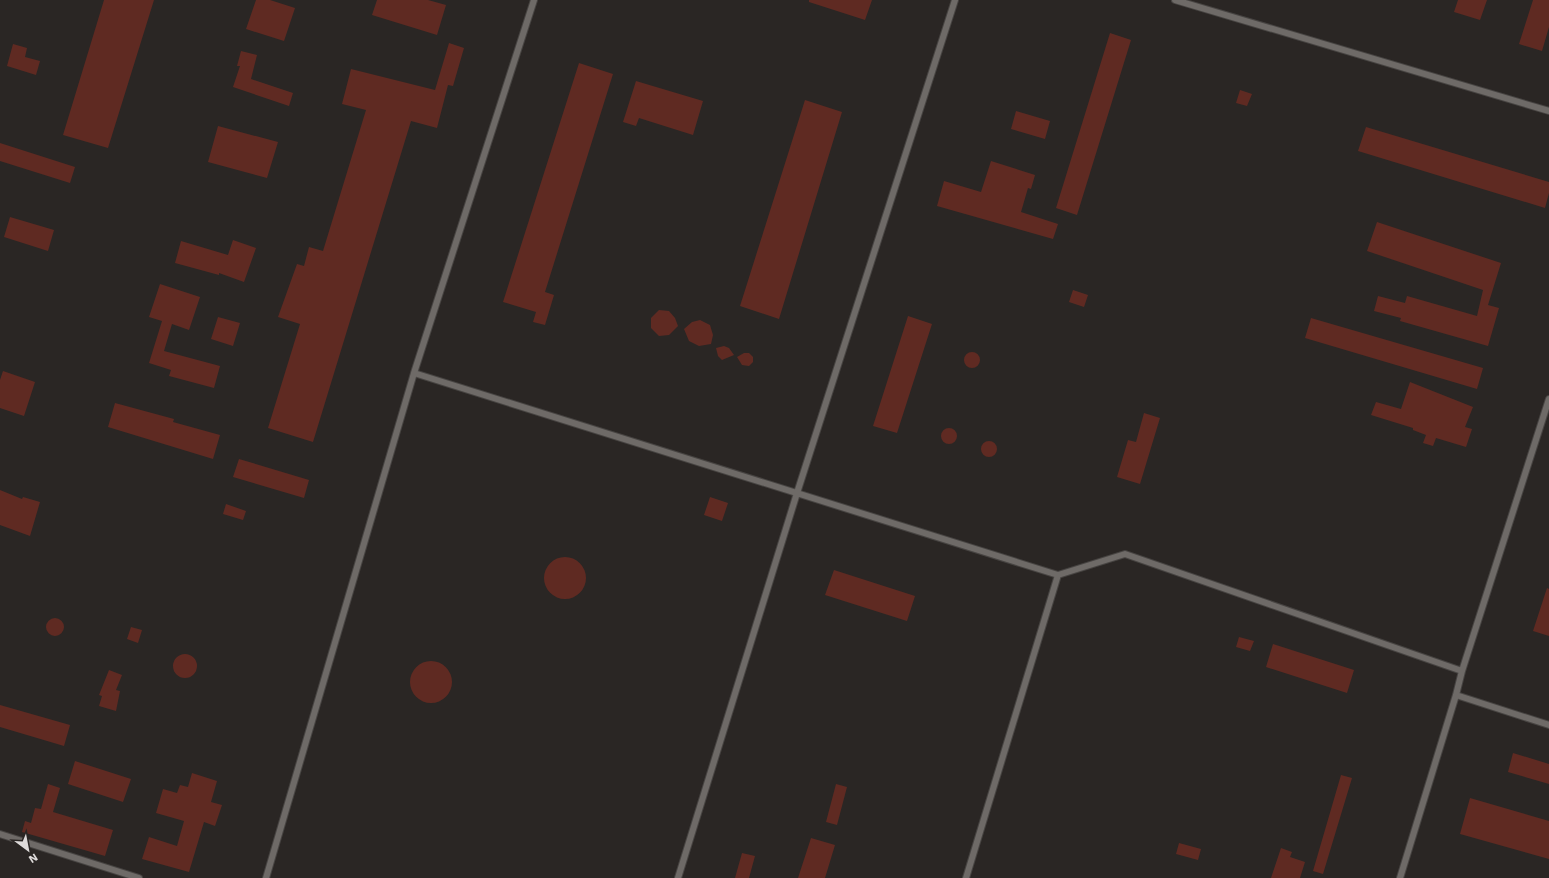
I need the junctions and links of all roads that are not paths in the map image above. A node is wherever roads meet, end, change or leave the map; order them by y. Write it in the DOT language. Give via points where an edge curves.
graph roads {
  1 [pos="534,0"];
  2 [pos="955,0"];
  3 [pos="1175,0"];
  4 [pos="1549,111"];
  5 [pos="414,373"];
  6 [pos="1549,399"];
  7 [pos="797,493"];
  8 [pos="1058,575"];
  9 [pos="1462,671"];
  10 [pos="1456,695"];
  11 [pos="1549,725"];
  12 [pos="0,834"];
  13 [pos="139,878"];
  14 [pos="266,878"];
  15 [pos="678,878"];
  16 [pos="966,878"];
  17 [pos="1400,878"];
  1 -- 5 [label="lane"];
  2 -- 7 [label="lane"];
  3 -- 4 [label="lane"];
  5 -- 7 [label="lane"];
  5 -- 14 [label="lane"];
  6 -- 9 [label="lane"];
  7 -- 8 [label="lane"];
  7 -- 15 [label="lane"];
  8 -- 9 [label="lane" via="1125,554"];
  8 -- 16 [label="lane"];
  9 -- 10 [label="lane"];
  10 -- 11 [label="lane"];
  10 -- 17 [label="lane"];
  12 -- 13 [label="lane"];
}
